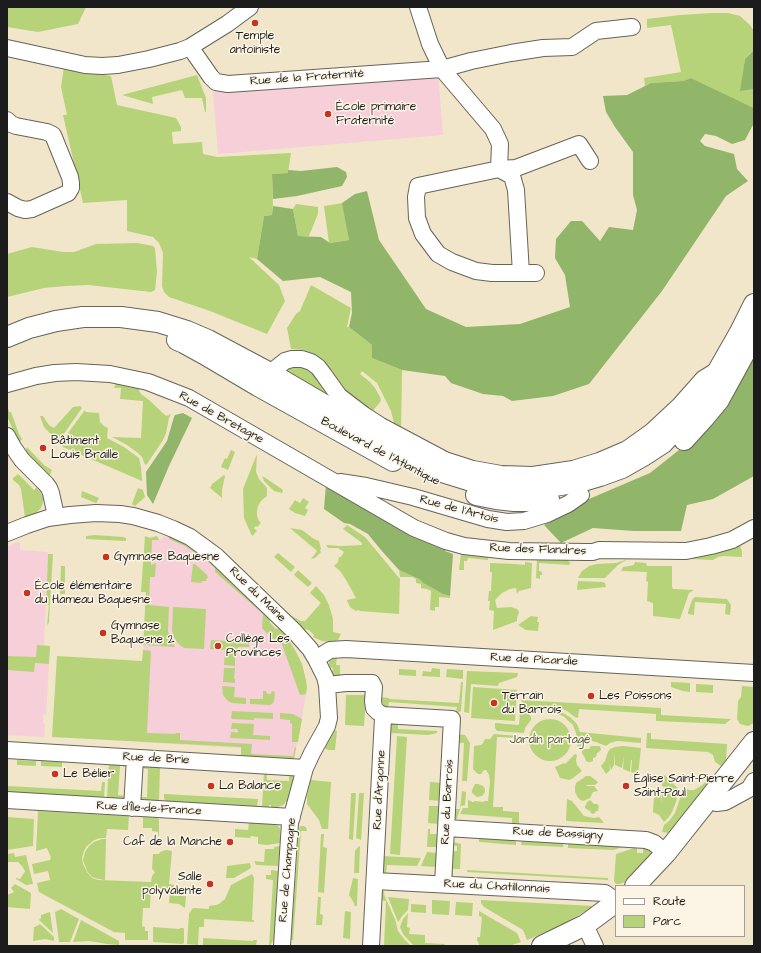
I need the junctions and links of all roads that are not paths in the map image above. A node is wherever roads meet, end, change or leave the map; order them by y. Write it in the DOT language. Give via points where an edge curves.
graph roads {
  1 [pos="250,7"];
  2 [pos="418,7"];
  3 [pos="632,27"];
  4 [pos="190,47"];
  5 [pos="7,48"];
  6 [pos="442,69"];
  7 [pos="7,120"];
  8 [pos="590,161"];
  9 [pos="499,169"];
  10 [pos="7,202"];
  11 [pos="754,304"];
  12 [pos="7,336"];
  13 [pos="754,336"];
  14 [pos="7,350"];
  15 [pos="719,369"];
  16 [pos="270,373"];
  17 [pos="7,384"];
  18 [pos="7,436"];
  19 [pos="332,481"];
  20 [pos="580,495"];
  21 [pos="56,516"];
  22 [pos="754,528"];
  23 [pos="7,533"];
  24 [pos="316,658"];
  25 [pos="754,673"];
  26 [pos="327,685"];
  27 [pos="383,715"];
  28 [pos="754,742"];
  29 [pos="7,750"];
  30 [pos="135,758"];
  31 [pos="305,768"];
  32 [pos="754,782"];
  33 [pos="709,798"];
  34 [pos="7,800"];
  35 [pos="132,808"];
  36 [pos="292,817"];
  37 [pos="446,828"];
  38 [pos="666,853"];
  39 [pos="375,881"];
  40 [pos="443,884"];
  41 [pos="636,885"];
  42 [pos="615,901"];
  43 [pos="615,903"];
  44 [pos="585,925"];
  45 [pos="282,946"];
  46 [pos="371,946"];
  47 [pos="542,946"];
  48 [pos="595,946"];
  1 -- 4 [label="street"];
  2 -- 6 [label="street" via="430,44"];
  3 -- 6 [label="street, Rue de la Fraternité" via="596,31 572,47 511,53"];
  4 -- 5 [label="street" via="149,59 102,66 85,65"];
  4 -- 6 [label="street, Rue de la Fraternité" via="210,77 216,82 228,84"];
  6 -- 9 [label="street" via="493,129 500,144"];
  7 -- 10 [label="street" via="16,126 53,135 70,177 71,188 68,193 32,209 25,210"];
  8 -- 9 [label="street" via="579,144 516,168"];
  9 -- 9 [label="street" via="512,176 516,190 528,273 476,271 452,262 438,254 423,234 417,218 416,197 411,187"];
  11 -- 15 [label="main road, Boulevard de l'Atlantique"];
  12 -- 16 [label="main road, Boulevard de l'Atlantique" via="56,321 83,317 121,317 158,322 208,340"];
  13 -- 20 [label="main road, Boulevard de l'Atlantique" via="718,400 682,441 649,467 604,488"];
  14 -- 20 [label="main road, Boulevard de l'Atlantique" via="26,340 55,331 87,327 122,328 156,334 184,343 436,482 466,493 514,501"];
  15 -- 16 [label="main road, Boulevard de l'Atlantique" via="707,390 683,421 663,443 644,456 622,468 580,482 527,487 471,481 442,472"];
  15 -- 16 [label="street, Boulevard de l'Atlantique" via="703,378 680,405 651,432 627,449 573,469 534,474 502,474 473,469 445,460 364,415 339,396 318,367 311,362 292,359 285,361"];
  17 -- 19 [label="street, Rue de Bretagne" via="40,375 76,372 110,374 148,382 189,398"];
  18 -- 21 [label="street" via="22,460 49,488"];
  19 -- 20 [label="street, Rue de l'Artois" via="366,486 488,520 507,522 524,521 547,514"];
  19 -- 22 [label="street, Rue des Flandres" via="414,528 446,541 492,550 686,551 732,540"];
  21 -- 23 [label="street, Rue du Maine"];
  21 -- 24 [label="street, Rue du Maine" via="120,514 158,523 180,532 221,560 294,631"];
  24 -- 25 [label="street, Rue de Picardie" via="330,650 346,649"];
  24 -- 26 [label="street, Rue de Champagne"];
  26 -- 27 [label="street" via="372,683 374,708"];
  26 -- 31 [label="street, Rue de Champagne" via="328,723"];
  27 -- 37 [label="street, Rue du Barrois" via="452,719"];
  27 -- 39 [label="street, Rue d'Argonne"];
  28 -- 33 [label="main road"];
  29 -- 30 [label="street, Rue de Brie"];
  30 -- 31 [label="street, Rue de Brie"];
  30 -- 35 [label="street"];
  31 -- 36 [label="street, Rue de Champagne"];
  32 -- 33 [label="street" via="749,789 725,802 716,803"];
  33 -- 38 [label="main road"];
  34 -- 35 [label="street, Rue d'Île-de-France"];
  35 -- 36 [label="street, Rue d'Île-de-France"];
  36 -- 45 [label="street, Rue de Champagne" via="288,838"];
  37 -- 38 [label="street, Rue de Bassigny" via="646,840"];
  37 -- 40 [label="street, Rue du Barrois"];
  38 -- 41 [label="main road"];
  39 -- 40 [label="street, Rue du Chatillonnais"];
  39 -- 46 [label="street, Rue d'Argonne"];
  40 -- 42 [label="street, Rue du Chatillonnais" via="605,893"];
  43 -- 44 [label="main road"];
  44 -- 47 [label="main road"];
  44 -- 48 [label="street"];
}
